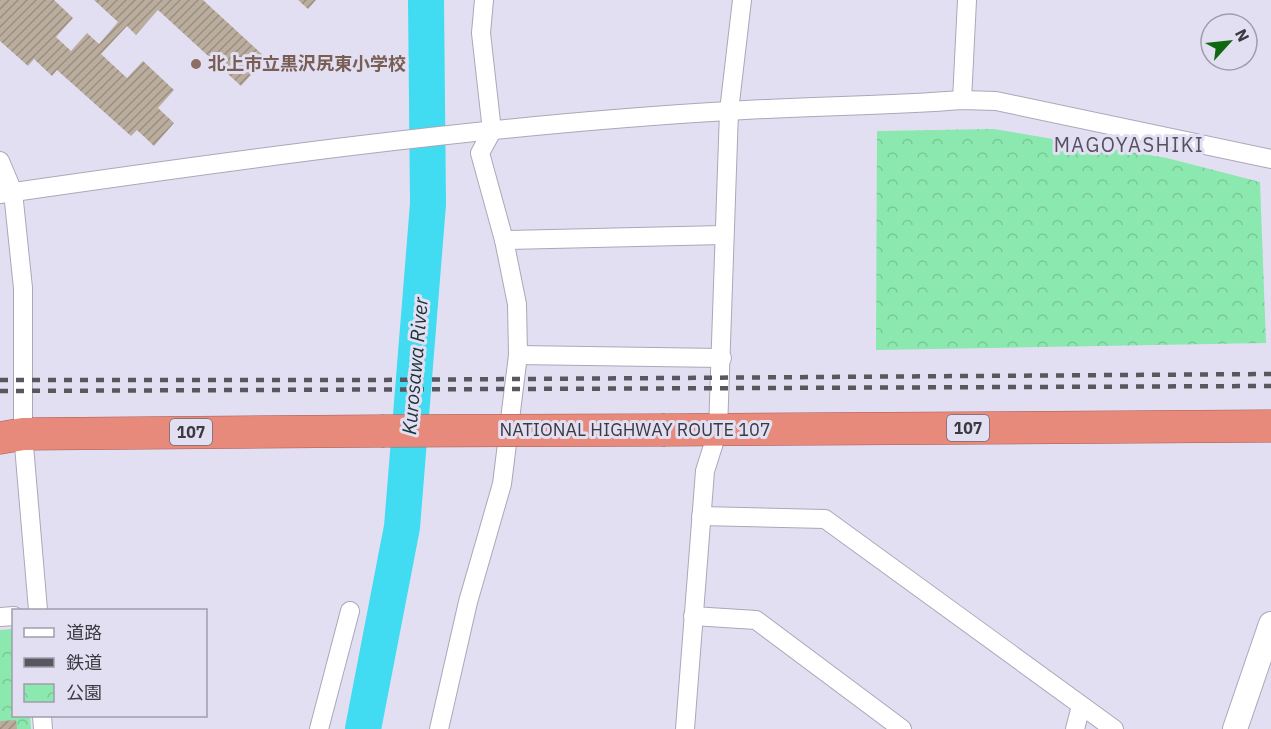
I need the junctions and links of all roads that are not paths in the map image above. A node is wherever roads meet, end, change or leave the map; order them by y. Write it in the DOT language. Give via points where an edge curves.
graph roads {
  1 [pos="484,0"];
  2 [pos="741,0"];
  3 [pos="967,0"];
  4 [pos="962,100"];
  5 [pos="729,111"];
  6 [pos="483,132"];
  7 [pos="1271,159"];
  8 [pos="0,161"];
  9 [pos="7,193"];
  10 [pos="723,235"];
  11 [pos="504,240"];
  12 [pos="518,355"];
  13 [pos="722,358"];
  14 [pos="1271,426"];
  15 [pos="718,430"];
  16 [pos="12,436"];
  17 [pos="701,516"];
  18 [pos="38,609"];
  19 [pos="350,611"];
  20 [pos="693,616"];
  21 [pos="1271,624"];
  22 [pos="1082,706"];
  23 [pos="319,729"];
  24 [pos="439,729"];
  25 [pos="685,729"];
  26 [pos="902,729"];
  27 [pos="1075,729"];
  28 [pos="1114,729"];
  29 [pos="1235,729"];
  1 -- 6 [label="street"];
  2 -- 5 [label="street"];
  3 -- 4 [label="street"];
  4 -- 5 [label="street"];
  4 -- 7 [label="street" via="996,101"];
  5 -- 6 [label="street"];
  5 -- 10 [label="street"];
  6 -- 9 [label="street"];
  6 -- 11 [label="street" via="480,153"];
  8 -- 9 [label="street"];
  9 -- 16 [label="street" via="23,288"];
  10 -- 11 [label="street"];
  10 -- 13 [label="street"];
  11 -- 12 [label="street" via="517,304"];
  12 -- 13 [label="street"];
  12 -- 24 [label="street" via="502,484 468,602"];
  13 -- 15 [label="street"];
  14 -- 15 [label="highway, NATIONAL HIGHWAY ROUTE 107 / 107"];
  15 -- 16 [label="highway, NATIONAL HIGHWAY ROUTE 107 / 107, bridge"];
  15 -- 17 [label="street" via="705,471"];
  16 -- 18 [label="street"];
  17 -- 20 [label="street"];
  17 -- 22 [label="street" via="825,519"];
  19 -- 23 [label="street"];
  20 -- 25 [label="street"];
  20 -- 26 [label="street" via="756,620"];
  21 -- 29 [label="street"];
  22 -- 27 [label="street"];
  22 -- 28 [label="street"];
}
